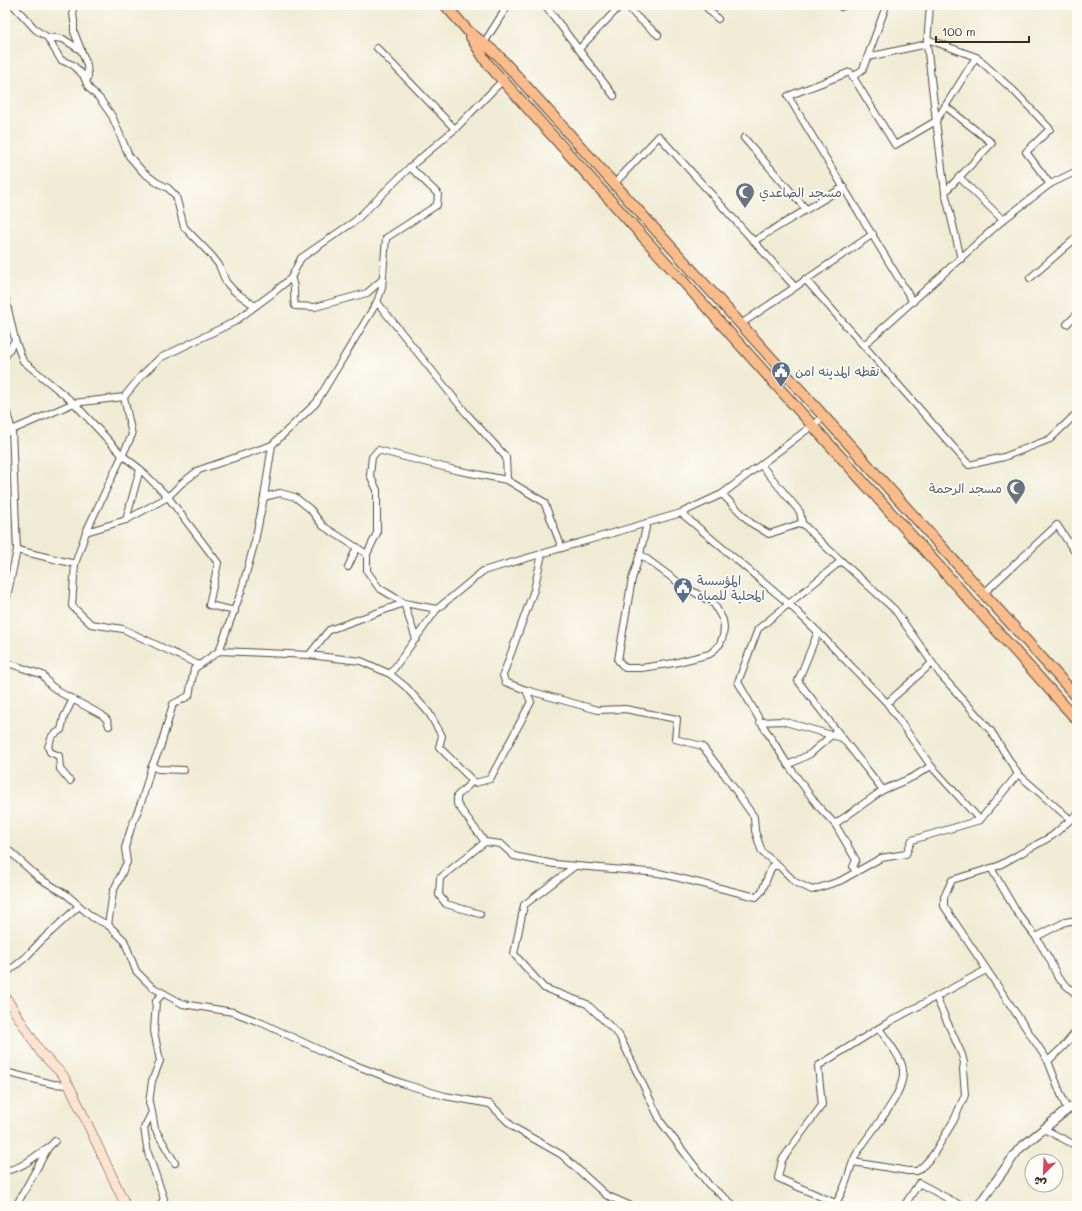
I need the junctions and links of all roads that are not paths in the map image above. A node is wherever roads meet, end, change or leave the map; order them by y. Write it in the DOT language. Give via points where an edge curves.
graph roads {
  1 [pos="13,5"];
  2 [pos="72,5"];
  3 [pos="444,5"];
  4 [pos="508,5"];
  5 [pos="545,5"];
  6 [pos="621,5"];
  7 [pos="627,5"];
  8 [pos="704,5"];
  9 [pos="884,5"];
  10 [pos="930,5"];
  11 [pos="718,19"];
  12 [pos="658,35"];
  13 [pos="47,37"];
  14 [pos="927,42"];
  15 [pos="482,47"];
  16 [pos="377,48"];
  17 [pos="579,49"];
  18 [pos="81,50"];
  19 [pos="868,57"];
  20 [pos="976,57"];
  21 [pos="853,77"];
  22 [pos="502,81"];
  23 [pos="86,82"];
  24 [pos="614,96"];
  25 [pos="945,106"];
  26 [pos="936,121"];
  27 [pos="455,129"];
  28 [pos="744,138"];
  29 [pos="410,167"];
  30 [pos="1077,171"];
  31 [pos="959,177"];
  32 [pos="614,184"];
  33 [pos="1050,184"];
  34 [pos="844,187"];
  35 [pos="945,192"];
  36 [pos="806,209"];
  37 [pos="1003,220"];
  38 [pos="873,234"];
  39 [pos="1077,237"];
  40 [pos="754,241"];
  41 [pos="961,259"];
  42 [pos="291,278"];
  43 [pos="1030,278"];
  44 [pos="383,279"];
  45 [pos="805,279"];
  46 [pos="795,287"];
  47 [pos="5,296"];
  48 [pos="377,302"];
  49 [pos="913,302"];
  50 [pos="255,306"];
  51 [pos="1077,314"];
  52 [pos="741,324"];
  53 [pos="1067,324"];
  54 [pos="15,340"];
  55 [pos="864,345"];
  56 [pos="5,357"];
  57 [pos="772,358"];
  58 [pos="760,368"];
  59 [pos="124,397"];
  60 [pos="74,402"];
  61 [pos="5,406"];
  62 [pos="1075,415"];
  63 [pos="825,416"];
  64 [pos="812,426"];
  65 [pos="12,430"];
  66 [pos="5,434"];
  67 [pos="272,444"];
  68 [pos="122,455"];
  69 [pos="761,465"];
  70 [pos="140,469"];
  71 [pos="507,480"];
  72 [pos="722,494"];
  73 [pos="264,497"];
  74 [pos="168,498"];
  75 [pos="681,514"];
  76 [pos="126,520"];
  77 [pos="802,523"];
  78 [pos="647,524"];
  79 [pos="86,532"];
  80 [pos="357,547"];
  81 [pos="562,548"];
  82 [pos="17,550"];
  83 [pos="367,554"];
  84 [pos="542,554"];
  85 [pos="640,554"];
  86 [pos="1077,555"];
  87 [pos="841,561"];
  88 [pos="75,564"];
  89 [pos="348,567"];
  90 [pos="969,577"];
  91 [pos="955,585"];
  92 [pos="984,593"];
  93 [pos="404,603"];
  94 [pos="789,604"];
  95 [pos="5,606"];
  96 [pos="437,609"];
  97 [pos="235,611"];
  98 [pos="818,632"];
  99 [pos="416,639"];
  100 [pos="1027,642"];
  101 [pos="1014,649"];
  102 [pos="219,651"];
  103 [pos="309,655"];
  104 [pos="5,662"];
  105 [pos="932,663"];
  106 [pos="199,665"];
  107 [pos="390,674"];
  108 [pos="526,690"];
  109 [pos="1077,697"];
  110 [pos="73,699"];
  111 [pos="887,703"];
  112 [pos="1077,720"];
  113 [pos="760,722"];
  114 [pos="109,726"];
  115 [pos="834,732"];
  116 [pos="788,765"];
  117 [pos="152,766"];
  118 [pos="931,766"];
  119 [pos="184,770"];
  120 [pos="1018,774"];
  121 [pos="70,780"];
  122 [pos="473,781"];
  123 [pos="883,790"];
  124 [pos="1077,814"];
  125 [pos="980,820"];
  126 [pos="1071,820"];
  127 [pos="835,824"];
  128 [pos="485,842"];
  129 [pos="5,847"];
  130 [pos="575,866"];
  131 [pos="778,866"];
  132 [pos="991,868"];
  133 [pos="856,872"];
  134 [pos="79,906"];
  135 [pos="480,914"];
  136 [pos="1077,920"];
  137 [pos="108,925"];
  138 [pos="1036,937"];
  139 [pos="986,970"];
  140 [pos="5,974"];
  141 [pos="163,993"];
  142 [pos="1077,995"];
  143 [pos="5,996"];
  144 [pos="936,997"];
  145 [pos="879,1028"];
  146 [pos="1077,1030"];
  147 [pos="1048,1060"];
  148 [pos="5,1072"];
  149 [pos="68,1085"];
  150 [pos="1077,1104"];
  151 [pos="1067,1110"];
  152 [pos="152,1112"];
  153 [pos="1044,1129"];
  154 [pos="55,1141"];
  155 [pos="1077,1146"];
  156 [pos="48,1148"];
  157 [pos="853,1162"];
  158 [pos="175,1163"];
  159 [pos="5,1170"];
  160 [pos="836,1203"];
  161 [pos="16,1206"];
  162 [pos="126,1206"];
  163 [pos="159,1206"];
  164 [pos="631,1206"];
  165 [pos="735,1206"];
  166 [pos="842,1206"];
  167 [pos="904,1206"];
  168 [pos="962,1206"];
  169 [pos="978,1206"];
  1 -- 13 [label="street" via="36,30"];
  2 -- 18 [label="street" via="74,32"];
  3 -- 15 [label="main road"];
  4 -- 15 [label="street"];
  5 -- 17 [label="street"];
  6 -- 17 [label="street"];
  7 -- 12 [label="street"];
  8 -- 11 [label="street"];
  9 -- 19 [label="street" via="885,9"];
  10 -- 14 [label="street"];
  13 -- 18 [label="street" via="63,39"];
  13 -- 23 [label="street" via="61,60 73,65"];
  14 -- 19 [label="street"];
  14 -- 20 [label="street"];
  14 -- 26 [label="street"];
  15 -- 22 [label="main road" via="487,63"];
  15 -- 32 [label="main road" via="497,54"];
  16 -- 27 [label="street"];
  17 -- 24 [label="street"];
  18 -- 23 [label="street" via="87,65"];
  19 -- 21 [label="street" via="863,69"];
  20 -- 25 [label="street"];
  20 -- 33 [label="street" via="1014,91 1050,129 1026,152"];
  21 -- 26 [label="street" via="894,145"];
  21 -- 34 [label="street" via="850,72 788,96"];
  22 -- 27 [label="street"];
  22 -- 58 [label="main road"];
  23 -- 50 [label="street" via="112,116 129,156 143,172 176,196 184,227 212,256 234,291"];
  25 -- 26 [label="street"];
  25 -- 31 [label="street" via="992,143"];
  26 -- 35 [label="street"];
  27 -- 29 [label="street"];
  28 -- 36 [label="street"];
  29 -- 42 [label="street" via="355,221 301,258"];
  29 -- 44 [label="street" via="438,194 437,205 386,238"];
  30 -- 33 [label="street"];
  31 -- 35 [label="street"];
  31 -- 37 [label="street"];
  32 -- 40 [label="street" via="659,136"];
  32 -- 52 [label="main road"];
  33 -- 37 [label="street"];
  34 -- 36 [label="street"];
  34 -- 38 [label="street"];
  35 -- 41 [label="street"];
  36 -- 40 [label="street"];
  37 -- 41 [label="street"];
  38 -- 45 [label="street"];
  38 -- 49 [label="street"];
  39 -- 43 [label="street"];
  40 -- 46 [label="street"];
  41 -- 49 [label="street"];
  42 -- 44 [label="street" via="294,284 295,306 315,307 367,294"];
  42 -- 50 [label="street"];
  44 -- 48 [label="street"];
  45 -- 46 [label="street"];
  45 -- 55 [label="street"];
  46 -- 52 [label="street"];
  47 -- 54 [label="street"];
  48 -- 67 [label="street" via="316,403"];
  48 -- 71 [label="street" via="466,413 506,457"];
  49 -- 55 [label="street"];
  50 -- 59 [label="street" via="234,322 160,358"];
  51 -- 53 [label="street"];
  52 -- 57 [label="main road"];
  54 -- 56 [label="street"];
  54 -- 60 [label="street" via="22,360"];
  55 -- 62 [label="street" via="969,465 1004,457 1050,439"];
  57 -- 58 [label="main road"];
  57 -- 63 [label="main road"];
  58 -- 64 [label="main road"];
  59 -- 60 [label="street"];
  59 -- 68 [label="street" via="132,434"];
  60 -- 65 [label="street"];
  60 -- 68 [label="street"];
  61 -- 65 [label="street"];
  63 -- 64 [label="street"];
  63 -- 90 [label="main road"];
  64 -- 69 [label="street"];
  64 -- 91 [label="main road"];
  65 -- 66 [label="street"];
  65 -- 82 [label="street"];
  67 -- 73 [label="street"];
  67 -- 74 [label="street" via="200,470 182,483"];
  68 -- 70 [label="street"];
  68 -- 79 [label="street"];
  69 -- 72 [label="street"];
  69 -- 77 [label="street" via="800,512"];
  70 -- 74 [label="street"];
  70 -- 76 [label="street"];
  71 -- 81 [label="street" via="544,502"];
  71 -- 83 [label="street" via="455,470 378,450 372,457 370,475 377,490 377,533"];
  72 -- 75 [label="street"];
  72 -- 77 [label="street" via="751,523 769,534"];
  73 -- 80 [label="street" via="280,493 295,497 310,509 323,526"];
  73 -- 97 [label="street" via="255,541"];
  74 -- 76 [label="street"];
  74 -- 97 [label="street" via="218,563 209,605"];
  75 -- 78 [label="street"];
  75 -- 94 [label="street"];
  76 -- 79 [label="street"];
  77 -- 87 [label="street"];
  78 -- 81 [label="street"];
  78 -- 85 [label="street"];
  79 -- 88 [label="street"];
  80 -- 83 [label="street"];
  80 -- 89 [label="street"];
  81 -- 84 [label="street"];
  82 -- 88 [label="street"];
  82 -- 95 [label="street"];
  83 -- 93 [label="street" via="367,572 379,588"];
  84 -- 96 [label="street" via="483,571"];
  84 -- 108 [label="street" via="534,590 503,674 505,682"];
  85 -- 85 [label="street" via="679,583 714,604 719,611 723,620 723,636 720,644 710,654 641,668 625,668 618,660 632,579"];
  86 -- 92 [label="street" via="1057,525"];
  87 -- 94 [label="street"];
  87 -- 105 [label="street" via="895,610"];
  88 -- 106 [label="street" via="72,606 91,624 123,629"];
  90 -- 91 [label="main road"];
  90 -- 92 [label="main road"];
  91 -- 101 [label="main road"];
  92 -- 100 [label="main road"];
  93 -- 96 [label="street"];
  93 -- 99 [label="street"];
  93 -- 103 [label="street" via="328,630"];
  94 -- 98 [label="street"];
  94 -- 113 [label="street" via="758,628 738,682"];
  96 -- 99 [label="street"];
  97 -- 102 [label="street"];
  98 -- 111 [label="street"];
  98 -- 115 [label="street" via="798,681"];
  99 -- 107 [label="street"];
  100 -- 101 [label="main road"];
  100 -- 109 [label="main road"];
  101 -- 112 [label="main road"];
  102 -- 103 [label="street"];
  102 -- 106 [label="street"];
  103 -- 107 [label="street" via="361,661"];
  104 -- 110 [label="street" via="43,675 52,687"];
  105 -- 111 [label="street"];
  105 -- 120 [label="street" via="991,731"];
  106 -- 117 [label="street" via="194,669 189,696 173,704"];
  107 -- 122 [label="street" via="406,687 429,713 442,736 439,747"];
  108 -- 122 [label="street" via="531,702 490,779 475,783"];
  108 -- 131 [label="street" via="598,710 625,709 676,719 675,739 702,746 754,817 762,852"];
  110 -- 114 [label="street" via="102,715"];
  110 -- 121 [label="street" via="64,717 62,728 52,736 48,747 50,752 59,756 60,769"];
  111 -- 118 [label="street"];
  113 -- 115 [label="street" via="782,721"];
  113 -- 116 [label="street"];
  115 -- 116 [label="street" via="810,754"];
  115 -- 123 [label="street" via="842,738"];
  116 -- 127 [label="street" via="818,806"];
  117 -- 119 [label="street" via="158,769"];
  117 -- 137 [label="street" via="130,828 125,848 127,862 113,892"];
  118 -- 123 [label="street"];
  118 -- 125 [label="street"];
  120 -- 125 [label="street"];
  120 -- 126 [label="street"];
  122 -- 128 [label="street" via="457,796 457,804"];
  123 -- 127 [label="street"];
  124 -- 126 [label="street"];
  125 -- 133 [label="street" via="912,840 906,854 881,858"];
  126 -- 132 [label="street" via="1052,836"];
  127 -- 133 [label="street" via="856,860 853,867"];
  128 -- 130 [label="street" via="501,844 514,856"];
  128 -- 135 [label="street" via="440,878 439,895 446,904"];
  129 -- 134 [label="street" via="39,878 67,895"];
  130 -- 131 [label="street" via="659,873 756,897 762,891 772,866"];
  130 -- 165 [label="street" via="524,905 514,954 544,988 587,1004 619,1035 661,1122 709,1185"];
  131 -- 133 [label="street" via="796,882 812,890 840,881"];
  132 -- 138 [label="street" via="1016,911"];
  132 -- 139 [label="street" via="952,880 944,897 944,906"];
  134 -- 137 [label="street" via="92,917"];
  134 -- 140 [label="street" via="26,958"];
  136 -- 138 [label="street" via="1065,922"];
  137 -- 141 [label="street" via="124,940 136,971 152,987"];
  138 -- 142 [label="street" via="1058,978"];
  139 -- 144 [label="street"];
  139 -- 147 [label="street"];
  141 -- 152 [label="street" via="156,1001 154,1031 160,1061 152,1081 149,1103"];
  141 -- 164 [label="street" via="183,1004 233,1012 337,1058 404,1084 445,1096 490,1104 513,1127 562,1155 606,1195"];
  143 -- 149 [label="main road" via="41,1053 62,1074"];
  144 -- 145 [label="street"];
  144 -- 157 [label="street" via="960,1047 964,1063 965,1095 954,1120 933,1155 917,1171"];
  145 -- 157 [label="street" via="897,1054 902,1065 902,1076 899,1090 886,1113"];
  145 -- 160 [label="street" via="818,1066 822,1105 782,1160 778,1178"];
  146 -- 147 [label="street"];
  147 -- 151 [label="street"];
  148 -- 149 [label="street" via="53,1084"];
  149 -- 162 [label="main road"];
  150 -- 151 [label="street"];
  151 -- 153 [label="street"];
  152 -- 158 [label="street" via="155,1129"];
  152 -- 163 [label="street" via="144,1128 148,1153 164,1199"];
  153 -- 155 [label="street"];
  153 -- 169 [label="street" via="1019,1149"];
  154 -- 156 [label="street"];
  156 -- 159 [label="street" via="19,1167"];
  156 -- 161 [label="street"];
  157 -- 160 [label="street"];
  160 -- 166 [label="street"];
  167 -- 168 [label="street" via="919,1183"];
}
